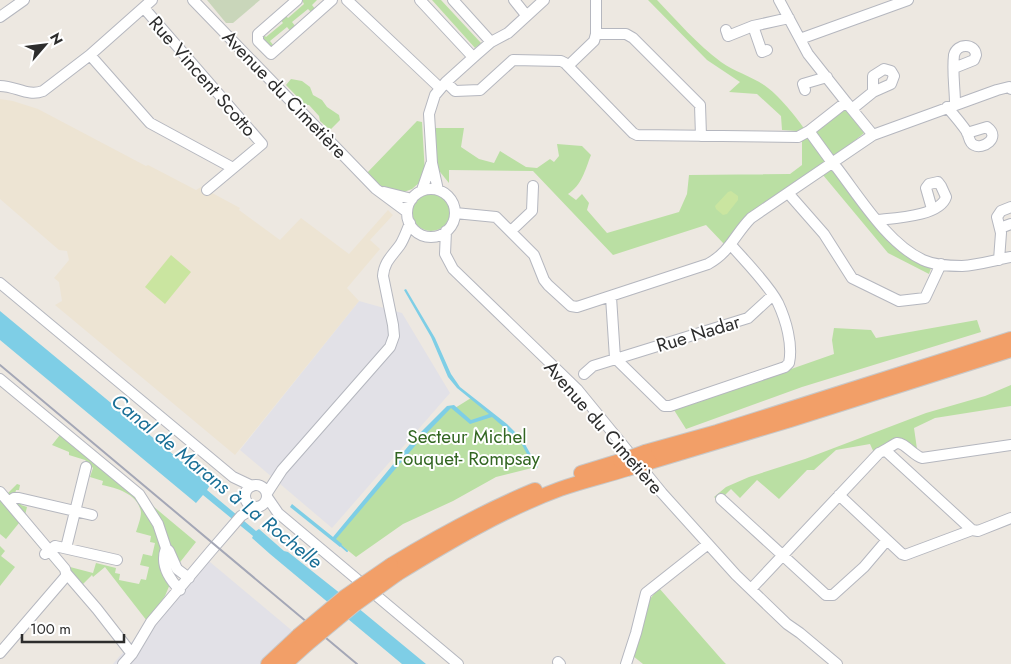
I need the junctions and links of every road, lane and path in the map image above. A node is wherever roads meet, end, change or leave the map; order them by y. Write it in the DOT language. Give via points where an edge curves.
graph roads {
  1 [pos="24,0"];
  2 [pos="152,0"];
  3 [pos="193,0"];
  4 [pos="297,0"];
  5 [pos="332,0"];
  6 [pos="347,0"];
  7 [pos="420,0"];
  8 [pos="453,0"];
  9 [pos="514,0"];
  10 [pos="544,0"];
  11 [pos="596,0"];
  12 [pos="779,0"];
  13 [pos="908,0"];
  14 [pos="144,8"];
  15 [pos="526,15"];
  16 [pos="0,17"];
  17 [pos="789,18"];
  18 [pos="753,26"];
  19 [pos="726,30"];
  20 [pos="596,34"];
  21 [pos="800,39"];
  22 [pos="491,42"];
  23 [pos="767,50"];
  24 [pos="271,54"];
  25 [pos="90,55"];
  26 [pos="473,58"];
  27 [pos="257,66"];
  28 [pos="568,66"];
  29 [pos="954,68"];
  30 [pos="827,77"];
  31 [pos="443,85"];
  32 [pos="0,86"];
  33 [pos="1010,87"];
  34 [pos="805,90"];
  35 [pos="873,92"];
  36 [pos="849,105"];
  37 [pos="951,106"];
  38 [pos="809,131"];
  39 [pos="967,133"];
  40 [pos="873,135"];
  41 [pos="701,136"];
  42 [pos="432,163"];
  43 [pos="833,164"];
  44 [pos="233,168"];
  45 [pos="533,186"];
  46 [pos="376,189"];
  47 [pos="207,190"];
  48 [pos="422,190"];
  49 [pos="438,190"];
  50 [pos="788,193"];
  51 [pos="412,199"];
  52 [pos="1011,207"];
  53 [pos="932,209"];
  54 [pos="407,212"];
  55 [pos="455,213"];
  56 [pos="878,220"];
  57 [pos="410,223"];
  58 [pos="1011,224"];
  59 [pos="1000,228"];
  60 [pos="446,231"];
  61 [pos="511,231"];
  62 [pos="422,234"];
  63 [pos="400,244"];
  64 [pos="731,245"];
  65 [pos="445,254"];
  66 [pos="1011,257"];
  67 [pos="999,260"];
  68 [pos="941,264"];
  69 [pos="0,282"];
  70 [pos="773,295"];
  71 [pos="611,296"];
  72 [pos="1011,339"];
  73 [pos="1011,350"];
  74 [pos="615,358"];
  75 [pos="584,374"];
  76 [pos="0,379"];
  77 [pos="1011,445"];
  78 [pos="886,451"];
  79 [pos="648,457"];
  80 [pos="86,467"];
  81 [pos="282,470"];
  82 [pos="255,486"];
  83 [pos="0,492"];
  84 [pos="839,495"];
  85 [pos="721,499"];
  86 [pos="5,500"];
  87 [pos="259,501"];
  88 [pos="75,512"];
  89 [pos="92,516"];
  90 [pos="1011,518"];
  91 [pos="972,530"];
  92 [pos="887,540"];
  93 [pos="708,544"];
  94 [pos="66,548"];
  95 [pos="166,548"];
  96 [pos="47,552"];
  97 [pos="783,555"];
  98 [pos="117,560"];
  99 [pos="67,574"];
  100 [pos="189,578"];
  101 [pos="754,586"];
  102 [pos="180,590"];
  103 [pos="302,640"];
  104 [pos="0,653"];
  105 [pos="132,654"];
  106 [pos="123,664"];
  107 [pos="268,664"];
  108 [pos="285,664"];
  109 [pos="458,664"];
  110 [pos="626,664"];
  111 [pos="836,664"];
  1 -- 16 [label="street"];
  2 -- 14 [label="street"];
  3 -- 27 [label="street, Avenue du Cimetière"];
  4 -- 24 [label="street" via="258,34 258,41"];
  5 -- 24 [label="street"];
  6 -- 31 [label="street"];
  7 -- 26 [label="street"];
  8 -- 22 [label="street"];
  9 -- 15 [label="street"];
  10 -- 15 [label="street"];
  11 -- 20 [label="street"];
  12 -- 17 [label="street"];
  13 -- 21 [label="street"];
  14 -- 25 [label="street"];
  14 -- 44 [label="street, Rue Vincent Scotto" via="262,144"];
  15 -- 22 [label="street" via="508,33"];
  17 -- 18 [label="street"];
  17 -- 21 [label="street"];
  18 -- 19 [label="street" via="728,36"];
  18 -- 23 [label="street" via="762,52"];
  20 -- 28 [label="street"];
  20 -- 41 [label="street" via="629,35 638,43 700,105"];
  21 -- 30 [label="street"];
  22 -- 26 [label="street"];
  24 -- 27 [label="street"];
  25 -- 32 [label="street" via="43,91 34,94"];
  25 -- 44 [label="street" via="150,123"];
  26 -- 31 [label="street"];
  27 -- 46 [label="street, Avenue du Cimetière"];
  28 -- 31 [label="street" via="561,61 513,60 480,90 455,91"];
  28 -- 41 [label="street" via="632,133"];
  29 -- 37 [label="street"];
  30 -- 34 [label="street" via="803,84"];
  30 -- 36 [label="street"];
  31 -- 42 [label="street" via="432,101 429,114"];
  33 -- 37 [label="street"];
  35 -- 36 [label="street"];
  36 -- 38 [label="street"];
  36 -- 40 [label="street"];
  37 -- 39 [label="street"];
  37 -- 40 [label="street"];
  38 -- 41 [label="street" via="798,137"];
  38 -- 43 [label="street"];
  40 -- 43 [label="street"];
  42 -- 48 [label="street"];
  42 -- 49 [label="street"];
  43 -- 50 [label="street"];
  43 -- 56 [label="street"];
  44 -- 47 [label="street"];
  45 -- 61 [label="street" via="532,211"];
  46 -- 51 [label="street, Avenue du Cimetière"];
  46 -- 54 [label="street, Avenue du Cimetière"];
  48 -- 49 [label="street"];
  48 -- 51 [label="street"];
  49 -- 55 [label="street" via="451,200"];
  50 -- 64 [label="street" via="751,218"];
  50 -- 68 [label="street" via="824,234 852,278 899,301 924,298"];
  51 -- 54 [label="street"];
  52 -- 59 [label="street" via="998,213"];
  53 -- 56 [label="street"];
  54 -- 57 [label="street"];
  55 -- 60 [label="street"];
  55 -- 61 [label="street" via="496,217"];
  56 -- 68 [label="street" via="912,254"];
  57 -- 62 [label="street"];
  57 -- 63 [label="street"];
  58 -- 59 [label="street"];
  59 -- 67 [label="street"];
  60 -- 62 [label="street" via="432,236"];
  60 -- 65 [label="street"];
  61 -- 71 [label="street" via="534,255 544,280 571,306"];
  62 -- 63 [label="street"];
  62 -- 65 [label="street, Avenue du Cimetière"];
  63 -- 81 [label="street" via="389,257 383,276 394,325 390,346"];
  64 -- 70 [label="street"];
  64 -- 71 [label="street" via="708,264"];
  65 -- 93 [label="street, Avenue du Cimetière" via="460,277 577,389"];
  66 -- 67 [label="street"];
  67 -- 68 [label="street" via="961,266"];
  69 -- 82 [label="street" via="232,477"];
  70 -- 74 [label="street, Rue Nadar" via="748,318"];
  70 -- 74 [label="street" via="788,336 791,356 785,367 664,406"];
  71 -- 74 [label="street"];
  72 -- 79 [label="highway" via="725,429"];
  73 -- 79 [label="highway" via="782,423"];
  74 -- 75 [label="street, Rue Nadar" via="593,366"];
  76 -- 95 [label="street" via="139,494 158,524"];
  77 -- 78 [label="street" via="926,458 918,457 897,443"];
  78 -- 84 [label="street" via="875,455"];
  78 -- 91 [label="street"];
  79 -- 103 [label="highway, bridge" via="512,510 394,569 354,605"];
  80 -- 88 [label="street"];
  81 -- 82 [label="street"];
  81 -- 87 [label="street"];
  82 -- 87 [label="street" via="263,487"];
  82 -- 87 [label="street" via="245,494"];
  83 -- 86 [label="street"];
  84 -- 92 [label="street"];
  84 -- 97 [label="street"];
  85 -- 97 [label="street"];
  86 -- 88 [label="street" via="19,498"];
  86 -- 96 [label="street"];
  87 -- 100 [label="street" via="237,520"];
  87 -- 109 [label="street" via="278,513"];
  88 -- 89 [label="street"];
  88 -- 94 [label="street"];
  90 -- 91 [label="street" via="978,531"];
  91 -- 92 [label="street" via="905,555"];
  92 -- 97 [label="street" via="864,567 833,595 826,595"];
  93 -- 101 [label="street, Avenue du Cimetière" via="736,575"];
  93 -- 110 [label="street" via="646,593"];
  94 -- 96 [label="street" via="55,546"];
  94 -- 98 [label="street"];
  95 -- 100 [label="street" via="177,569"];
  95 -- 102 [label="street" via="167,575"];
  96 -- 99 [label="street"];
  97 -- 101 [label="street"];
  99 -- 104 [label="street"];
  99 -- 105 [label="street"];
  100 -- 102 [label="street"];
  101 -- 111 [label="street, Avenue du Cimetière" via="787,624"];
  102 -- 105 [label="street" via="151,622"];
  103 -- 107 [label="highway"];
  103 -- 108 [label="highway"];
  105 -- 106 [label="street"];
}
